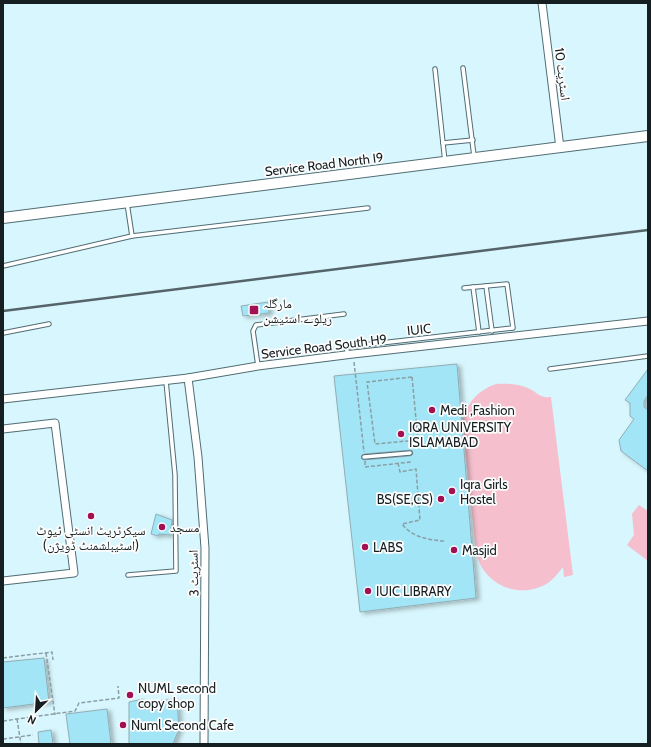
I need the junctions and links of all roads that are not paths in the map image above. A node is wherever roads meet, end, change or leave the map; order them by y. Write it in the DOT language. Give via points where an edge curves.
graph roads {
  1 [pos="542,3"];
  2 [pos="463,68"];
  3 [pos="435,69"];
  4 [pos="648,136"];
  5 [pos="473,140"];
  6 [pos="443,144"];
  7 [pos="560,148"];
  8 [pos="475,158"];
  9 [pos="445,162"];
  10 [pos="127,202"];
  11 [pos="368,208"];
  12 [pos="3,218"];
  13 [pos="132,236"];
  14 [pos="3,266"];
  15 [pos="486,286"];
  16 [pos="473,287"];
  17 [pos="464,288"];
  18 [pos="344,314"];
  19 [pos="648,321"];
  20 [pos="50,324"];
  21 [pos="493,331"];
  22 [pos="479,332"];
  23 [pos="3,333"];
  24 [pos="351,354"];
  25 [pos="648,356"];
  26 [pos="258,366"];
  27 [pos="550,370"];
  28 [pos="188,378"];
  29 [pos="166,379"];
  30 [pos="3,399"];
  31 [pos="3,430"];
  32 [pos="410,453"];
  33 [pos="364,457"];
  34 [pos="128,575"];
  35 [pos="3,581"];
  36 [pos="204,744"];
  1 -- 7 [label="street, اسٹریٹ 10"];
  2 -- 5 [label="lane"];
  3 -- 6 [label="lane"];
  4 -- 7 [label="main road, Service Road North I9"];
  5 -- 6 [label="lane"];
  5 -- 8 [label="lane"];
  6 -- 9 [label="lane"];
  7 -- 8 [label="main road, Service Road North I9"];
  8 -- 9 [label="main road, Service Road North I9"];
  9 -- 10 [label="main road, Service Road North I9"];
  10 -- 12 [label="main road, Service Road North I9"];
  10 -- 13 [label="lane"];
  11 -- 13 [label="lane"];
  13 -- 14 [label="lane"];
  15 -- 16 [label="lane"];
  15 -- 21 [label="lane"];
  15 -- 21 [label="lane, IUIC" via="507,284 513,328"];
  16 -- 17 [label="lane"];
  16 -- 22 [label="lane"];
  18 -- 26 [label="lane" via="256,325 253,331"];
  19 -- 24 [label="street, Service Road South H9"];
  20 -- 23 [label="lane"];
  21 -- 22 [label="lane, IUIC"];
  22 -- 24 [label="lane, IUIC" via="346,347"];
  24 -- 26 [label="street, Service Road South H9"];
  25 -- 27 [label="lane"];
  26 -- 28 [label="street, Service Road South H9"];
  28 -- 29 [label="street, Service Road South H9"];
  28 -- 36 [label="street, اسٹریٹ 3" via="198,457 205,548"];
  29 -- 30 [label="street, Service Road South H9"];
  29 -- 34 [label="lane" via="174,475 176,571"];
  31 -- 35 [label="street" via="55,423 74,572"];
  32 -- 33 [label="lane"];
}
